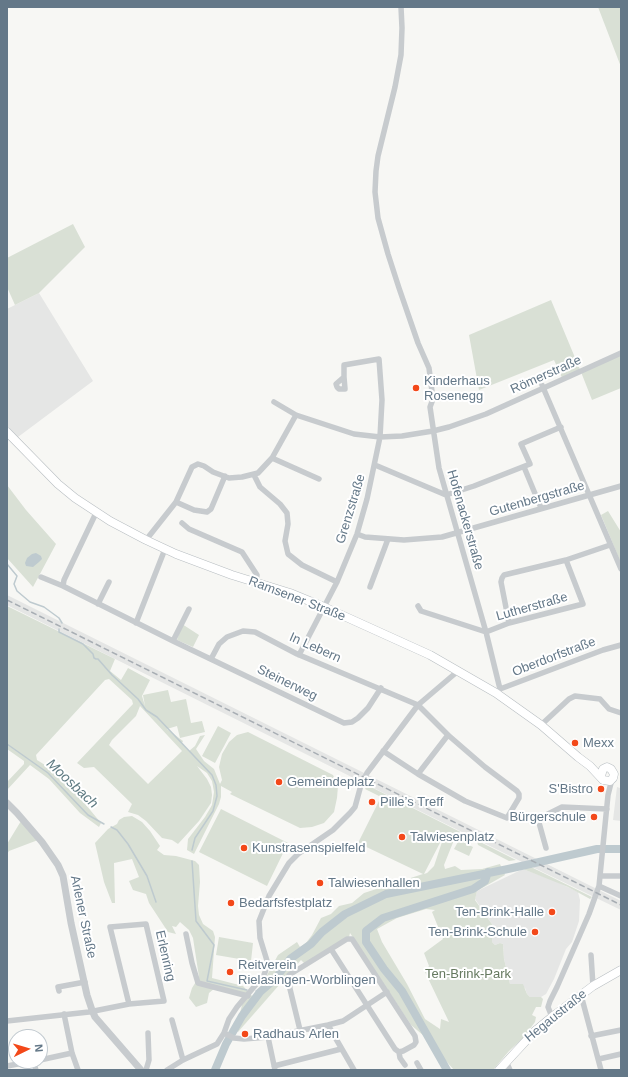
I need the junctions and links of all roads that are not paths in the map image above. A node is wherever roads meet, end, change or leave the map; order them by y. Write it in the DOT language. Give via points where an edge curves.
graph roads {
  1 [pos="401,7"];
  2 [pos="621,353"];
  3 [pos="344,377"];
  4 [pos="543,387"];
  5 [pos="274,402"];
  6 [pos="296,416"];
  7 [pos="561,427"];
  8 [pos="433,431"];
  9 [pos="7,432"];
  10 [pos="380,437"];
  11 [pos="272,458"];
  12 [pos="375,465"];
  13 [pos="524,467"];
  14 [pos="254,475"];
  15 [pos="227,477"];
  16 [pos="319,479"];
  17 [pos="621,486"];
  18 [pos="446,495"];
  19 [pos="590,495"];
  20 [pos="176,502"];
  21 [pos="541,508"];
  22 [pos="96,513"];
  23 [pos="182,523"];
  24 [pos="457,533"];
  25 [pos="357,534"];
  26 [pos="388,539"];
  27 [pos="146,540"];
  28 [pos="610,544"];
  29 [pos="165,549"];
  30 [pos="566,560"];
  31 [pos="621,569"];
  32 [pos="41,577"];
  33 [pos="109,582"];
  34 [pos="256,582"];
  35 [pos="337,582"];
  36 [pos="63,586"];
  37 [pos="370,587"];
  38 [pos="98,604"];
  39 [pos="418,606"];
  40 [pos="324,607"];
  41 [pos="189,609"];
  42 [pos="509,622"];
  43 [pos="136,623"];
  44 [pos="486,632"];
  45 [pos="173,641"];
  46 [pos="621,645"];
  47 [pos="299,655"];
  48 [pos="211,658"];
  49 [pos="458,671"];
  50 [pos="381,688"];
  51 [pos="498,691"];
  52 [pos="418,704"];
  53 [pos="621,713"];
  54 [pos="542,725"];
  55 [pos="448,735"];
  56 [pos="383,751"];
  57 [pos="611,773"];
  58 [pos="418,774"];
  59 [pos="7,804"];
  60 [pos="607,809"];
  61 [pos="546,848"];
  62 [pos="600,876"];
  63 [pos="621,876"];
  64 [pos="599,886"];
  65 [pos="621,896"];
  66 [pos="186,934"];
  67 [pos="331,949"];
  68 [pos="591,955"];
  69 [pos="621,970"];
  70 [pos="84,982"];
  71 [pos="593,986"];
  72 [pos="59,992"];
  73 [pos="387,992"];
  74 [pos="581,995"];
  75 [pos="248,996"];
  76 [pos="129,1004"];
  77 [pos="367,1005"];
  78 [pos="92,1010"];
  79 [pos="64,1014"];
  80 [pos="552,1017"];
  81 [pos="172,1020"];
  82 [pos="7,1021"];
  83 [pos="328,1025"];
  84 [pos="300,1030"];
  85 [pos="621,1030"];
  86 [pos="148,1034"];
  87 [pos="226,1034"];
  88 [pos="591,1036"];
  89 [pos="268,1037"];
  90 [pos="342,1049"];
  91 [pos="399,1052"];
  92 [pos="72,1053"];
  93 [pos="621,1054"];
  94 [pos="48,1058"];
  95 [pos="599,1059"];
  96 [pos="182,1060"];
  97 [pos="506,1061"];
  98 [pos="417,1064"];
  99 [pos="405,1065"];
  100 [pos="274,1068"];
  101 [pos="78,1070"];
  102 [pos="141,1070"];
  103 [pos="146,1070"];
  104 [pos="167,1070"];
  105 [pos="354,1070"];
  106 [pos="421,1070"];
  107 [pos="499,1070"];
  108 [pos="510,1070"];
  109 [pos="601,1070"];
  1 -- 8 [label="street, Hofenackerstraße" via="401,55 378,156 375,192 384,242 429,368 433,393 430,407"];
  2 -- 4 [label="street, Römerstraße"];
  3 -- 10 [label="street, Grenzstraße" via="344,365 379,359 382,400"];
  4 -- 7 [label="street"];
  4 -- 8 [label="street, Römerstraße" via="486,414"];
  5 -- 6 [label="street, Römerstraße"];
  6 -- 10 [label="street, Römerstraße" via="354,434"];
  6 -- 11 [label="street"];
  7 -- 13 [label="street" via="521,444 530,464"];
  7 -- 19 [label="street"];
  8 -- 10 [label="street, Römerstraße"];
  8 -- 18 [label="street, Hofenackerstraße"];
  9 -- 22 [label="main road, Ramsener Straße" via="58,484"];
  10 -- 12 [label="street, Grenzstraße"];
  11 -- 14 [label="street"];
  11 -- 16 [label="street"];
  12 -- 18 [label="street"];
  12 -- 25 [label="street, Grenzstraße"];
  13 -- 18 [label="street"];
  13 -- 21 [label="street"];
  14 -- 15 [label="street" via="242,478"];
  14 -- 35 [label="street" via="260,487 287,513 285,541 288,554 302,565"];
  15 -- 20 [label="street" via="207,512 194,510"];
  15 -- 20 [label="street" via="198,464 192,467"];
  17 -- 19 [label="street, Gutenbergstraße"];
  18 -- 24 [label="street, Hofenackerstraße"];
  19 -- 21 [label="street, Gutenbergstraße"];
  19 -- 28 [label="street"];
  20 -- 27 [label="street"];
  21 -- 24 [label="street, Gutenbergstraße"];
  22 -- 27 [label="main road, Ramsener Straße"];
  22 -- 36 [label="street"];
  23 -- 34 [label="street" via="189,529 242,552 258,575"];
  24 -- 26 [label="street, Gutenbergstraße" via="442,537"];
  24 -- 44 [label="street, Hofenackerstraße"];
  25 -- 26 [label="street, Gutenbergstraße"];
  25 -- 35 [label="street, Grenzstraße"];
  26 -- 37 [label="street"];
  27 -- 29 [label="main road, Ramsener Straße"];
  28 -- 30 [label="street"];
  28 -- 31 [label="street"];
  29 -- 34 [label="main road, Ramsener Straße"];
  29 -- 43 [label="street"];
  30 -- 42 [label="street" via="504,575 502,582"];
  30 -- 42 [label="street, Lutherstraße" via="583,604"];
  32 -- 36 [label="street, Steinerweg"];
  33 -- 38 [label="street"];
  34 -- 40 [label="main road, Ramsener Straße"];
  35 -- 40 [label="street, Grenzstraße"];
  36 -- 38 [label="street, Steinerweg"];
  38 -- 43 [label="street, Steinerweg"];
  39 -- 44 [label="street" via="421,611"];
  40 -- 47 [label="street, Grenzstraße"];
  40 -- 49 [label="main road, Ramsener Straße" via="430,655"];
  41 -- 45 [label="street"];
  42 -- 44 [label="street, Lutherstraße"];
  43 -- 45 [label="street, Steinerweg"];
  44 -- 51 [label="street, Hofenackerstraße"];
  45 -- 48 [label="street, Steinerweg"];
  46 -- 51 [label="street, Oberdorfstraße"];
  47 -- 48 [label="street, In Lebern" via="260,634 249,631 234,634 222,641"];
  47 -- 50 [label="street, In Lebern"];
  48 -- 50 [label="street, Steinerweg" via="344,723 358,718"];
  49 -- 51 [label="main road, Ramsener Straße"];
  49 -- 52 [label="street"];
  50 -- 52 [label="street, In Lebern"];
  51 -- 54 [label="main road, Ramsener Straße"];
  52 -- 55 [label="street"];
  52 -- 56 [label="street"];
  53 -- 54 [label="street" via="609,709 600,699 575,696"];
  54 -- 57 [label="main road, Ramsener Straße" via="590,766"];
  55 -- 58 [label="street"];
  55 -- 58 [label="street" via="520,794 507,818 465,801"];
  56 -- 58 [label="street"];
  56 -- 75 [label="street" via="364,779 355,807 333,830 289,863 269,896 259,921 268,964 264,976"];
  57 -- 60 [label="street"];
  59 -- 70 [label="street, Arlener Straße" via="42,842 63,876"];
  60 -- 61 [label="street" via="562,807 538,820"];
  60 -- 62 [label="street"];
  62 -- 63 [label="street"];
  62 -- 64 [label="street"];
  64 -- 65 [label="street"];
  64 -- 80 [label="street" via="550,1001 548,1007"];
  66 -- 75 [label="street" via="198,983"];
  67 -- 73 [label="street" via="352,938"];
  67 -- 77 [label="street"];
  67 -- 84 [label="street" via="289,975"];
  68 -- 71 [label="street"];
  69 -- 71 [label="main road, Hegaustraße"];
  70 -- 72 [label="street" via="58,987"];
  70 -- 78 [label="street, Arlener Straße"];
  71 -- 74 [label="main road, Hegaustraße"];
  73 -- 77 [label="street"];
  73 -- 91 [label="street" via="417,1039 414,1045"];
  74 -- 80 [label="main road, Hegaustraße"];
  74 -- 88 [label="street"];
  75 -- 87 [label="street" via="230,1018"];
  76 -- 76 [label="street, Erlenring" via="164,1001 146,924 110,926"];
  76 -- 78 [label="street, Erlenring"];
  77 -- 83 [label="street"];
  77 -- 91 [label="street"];
  78 -- 79 [label="street, Erlenring"];
  78 -- 102 [label="street, Arlener Straße" via="95,1017"];
  79 -- 82 [label="street, Erlenring"];
  79 -- 92 [label="street"];
  80 -- 97 [label="main road, Hegaustraße"];
  81 -- 96 [label="street"];
  83 -- 84 [label="street"];
  83 -- 90 [label="street"];
  84 -- 89 [label="street"];
  85 -- 88 [label="street"];
  86 -- 103 [label="street" via="149,1060"];
  87 -- 89 [label="street" via="244,1040"];
  87 -- 96 [label="street" via="216,1044"];
  88 -- 95 [label="street"];
  89 -- 100 [label="street"];
  90 -- 100 [label="street"];
  90 -- 105 [label="street"];
  91 -- 99 [label="street"];
  92 -- 94 [label="street"];
  92 -- 101 [label="street"];
  93 -- 95 [label="street"];
  95 -- 109 [label="street"];
  96 -- 104 [label="street"];
  97 -- 107 [label="main road, Hegaustraße"];
  97 -- 108 [label="street"];
  98 -- 106 [label="street"];
}
